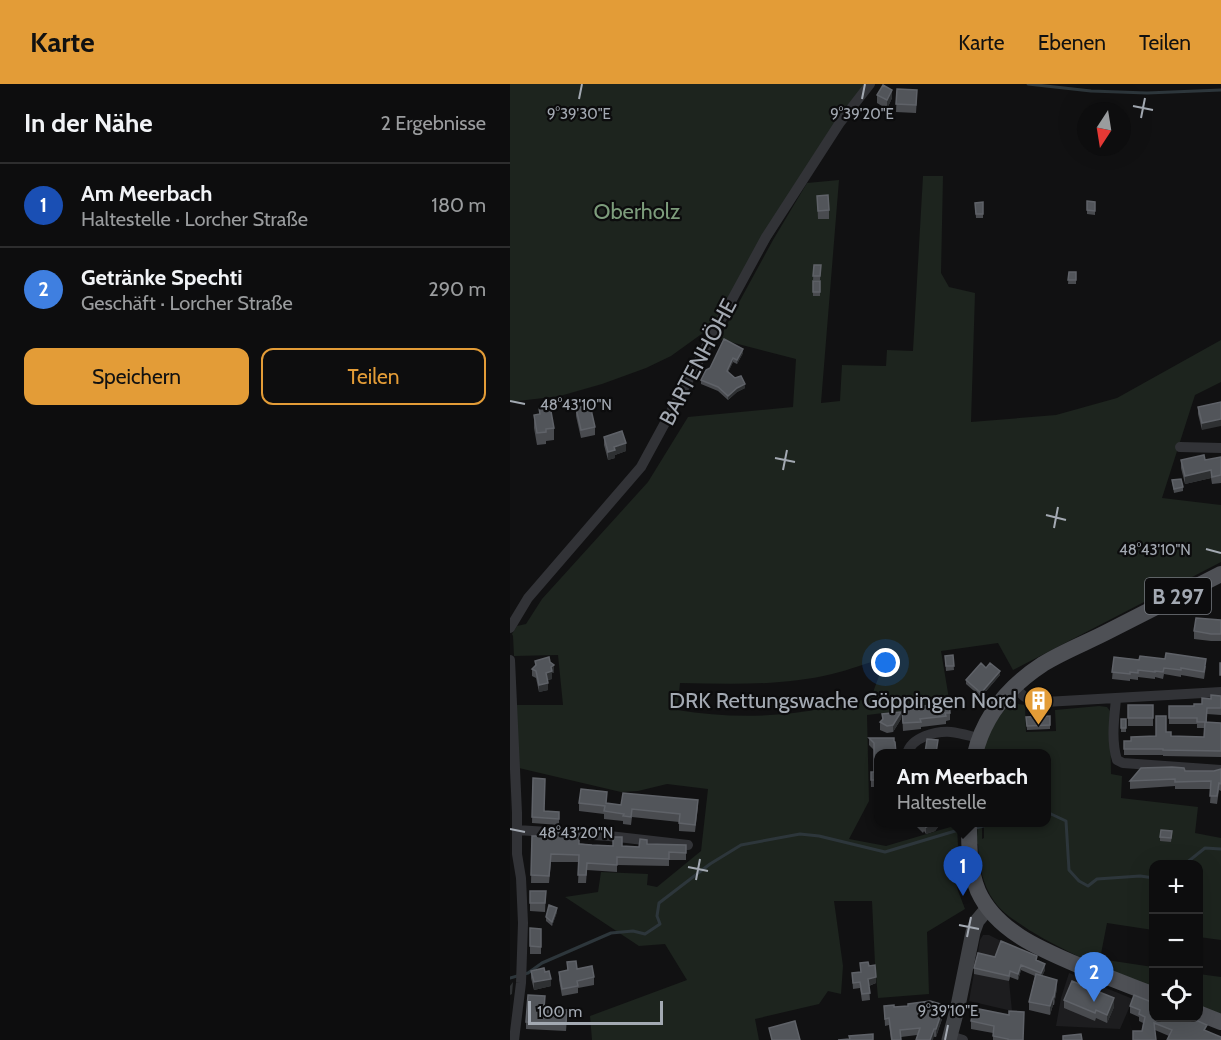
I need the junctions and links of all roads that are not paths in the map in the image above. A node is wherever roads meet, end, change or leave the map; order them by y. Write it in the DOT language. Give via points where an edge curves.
graph roads {
  1 [pos="870,84"];
  2 [pos="1180,447"];
  3 [pos="1221,448"];
  4 [pos="1221,574"];
  5 [pos="510,628"];
  6 [pos="510,660"];
  7 [pos="1015,686"];
  8 [pos="1221,693"];
  9 [pos="1116,699"];
  10 [pos="977,746"];
  11 [pos="908,749"];
  12 [pos="1221,770"];
  13 [pos="513,812"];
  14 [pos="969,827"];
  15 [pos="517,830"];
  16 [pos="688,845"];
  17 [pos="514,855"];
  18 [pos="988,908"];
  19 [pos="1149,993"];
  20 [pos="1203,1015"];
  21 [pos="1221,1023"];
  22 [pos="954,1039"];
  23 [pos="514,1040"];
  1 -- 5 [label="street, BARTENHÖHE" via="839,124 766,237 641,467 528,598"];
  2 -- 3 [label="street"];
  4 -- 7 [label="main road, B 297" via="1044,664"];
  6 -- 13 [label="street"];
  7 -- 9 [label="street" via="1021,695 1034,702"];
  7 -- 10 [label="main road, B 297" via="993,712"];
  8 -- 9 [label="street"];
  9 -- 12 [label="street" via="1113,748 1117,760"];
  10 -- 11 [label="street" via="951,732 924,737"];
  13 -- 15 [label="street"];
  14 -- 18 [label="main road" via="971,864"];
  15 -- 16 [label="street"];
  15 -- 17 [label="street"];
  17 -- 23 [label="street" via="521,878 523,923"];
  18 -- 19 [label="main road" via="1005,926 1037,946"];
  18 -- 22 [label="street" via="973,932"];
  20 -- 21 [label="main road"];
}
